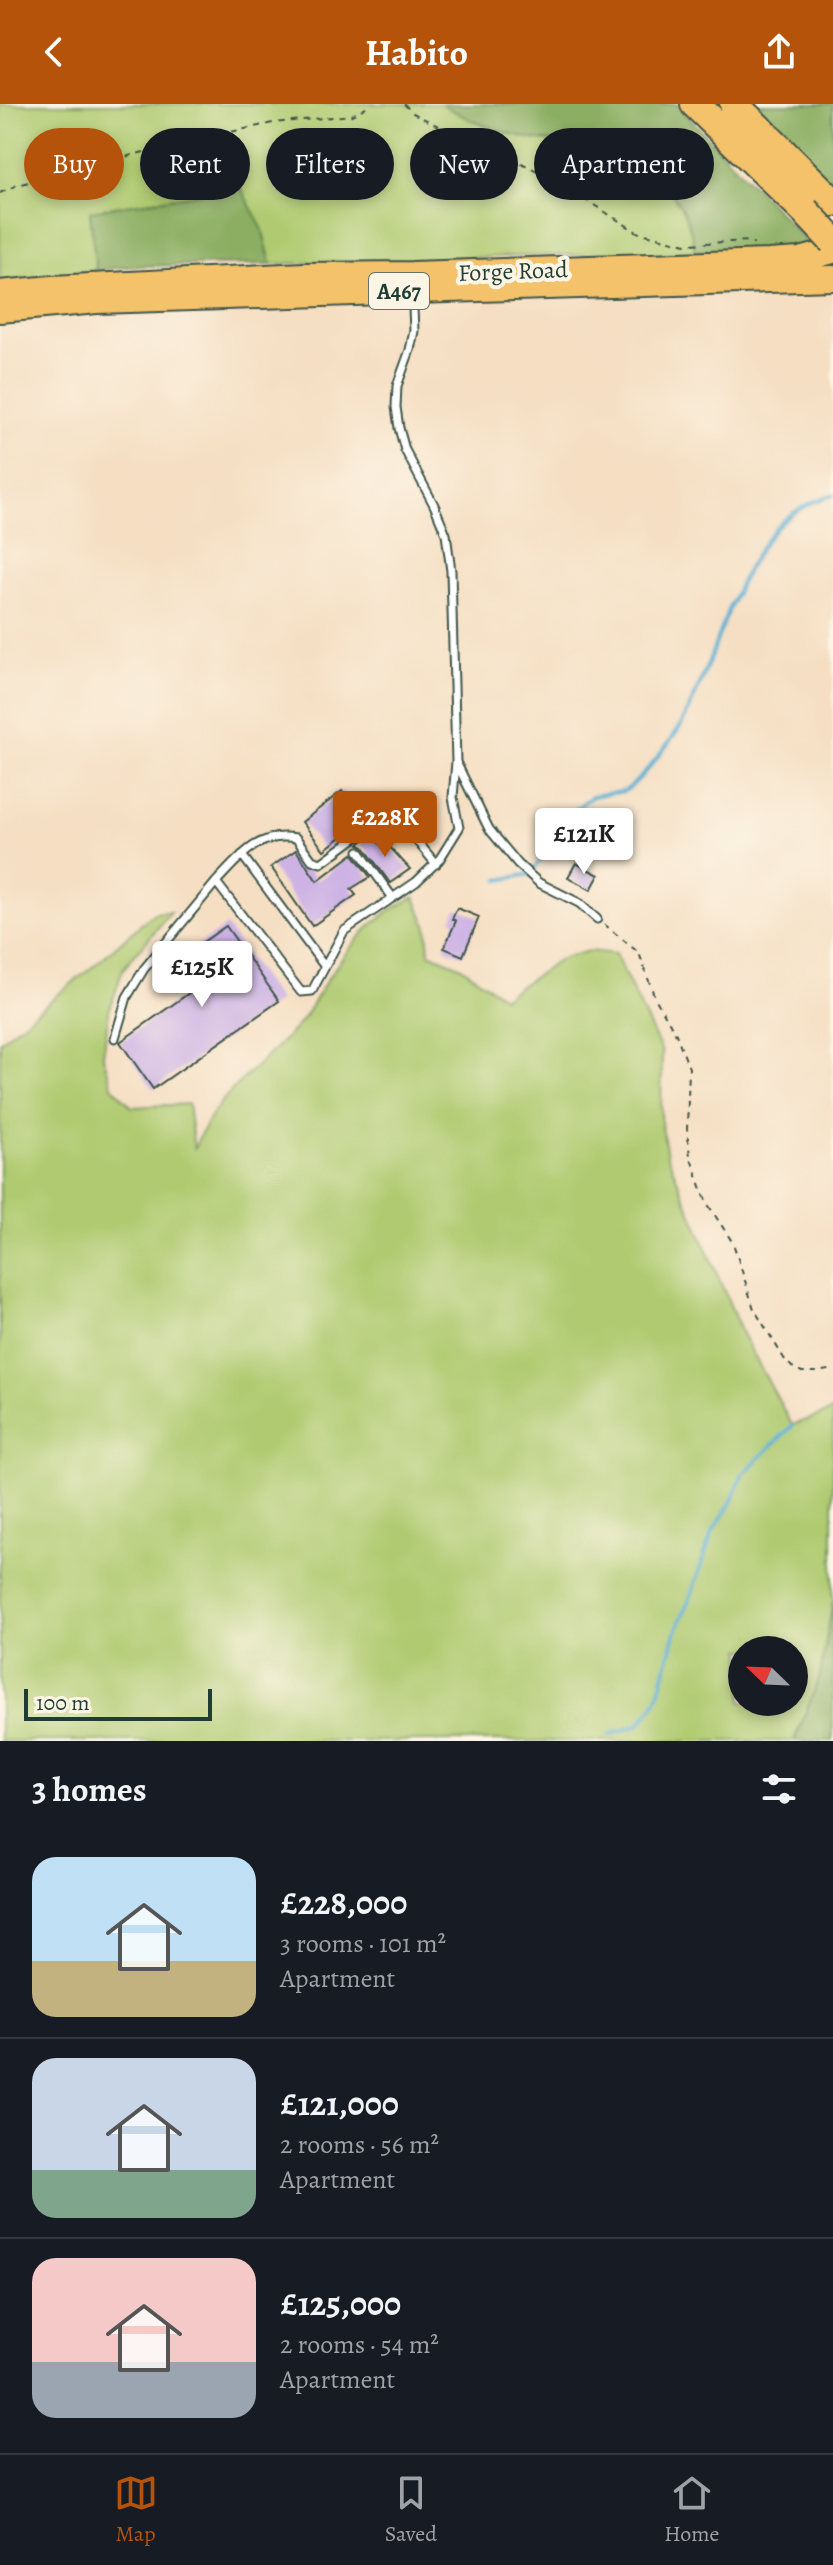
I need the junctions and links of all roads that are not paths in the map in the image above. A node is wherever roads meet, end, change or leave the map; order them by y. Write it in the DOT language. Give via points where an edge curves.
graph roads {
  1 [pos="734,104"];
  2 [pos="700,108"];
  3 [pos="822,204"];
  4 [pos="833,241"];
  5 [pos="833,251"];
  6 [pos="833,278"];
  7 [pos="408,291"];
  8 [pos="0,293"];
  9 [pos="0,310"];
  10 [pos="456,762"];
  11 [pos="359,851"];
  12 [pos="242,855"];
  13 [pos="436,864"];
  14 [pos="216,882"];
  15 [pos="393,898"];
  16 [pos="597,919"];
  17 [pos="325,967"];
  18 [pos="115,1038"];
  1 -- 3 [label="highway"];
  2 -- 3 [label="highway"];
  3 -- 4 [label="highway, bridge"];
  5 -- 8 [label="main road, Forge Road / A467" via="769,262 304,275"];
  6 -- 7 [label="main road, Forge Road / A467"];
  7 -- 9 [label="main road, Forge Road / A467" via="97,301"];
  7 -- 10 [label="lane" via="414,331 396,407 405,450 446,534"];
  10 -- 13 [label="lane" via="453,797 459,828"];
  10 -- 16 [label="lane" via="489,829 518,864"];
  11 -- 15 [label="lane"];
  12 -- 13 [label="lane" via="280,835 296,838 312,860 321,863 392,811"];
  12 -- 14 [label="lane"];
  12 -- 17 [label="lane"];
  13 -- 15 [label="lane"];
  14 -- 17 [label="lane" via="301,992 312,991"];
  14 -- 18 [label="lane" via="144,969 127,997"];
  15 -- 17 [label="lane" via="344,931"];
}
